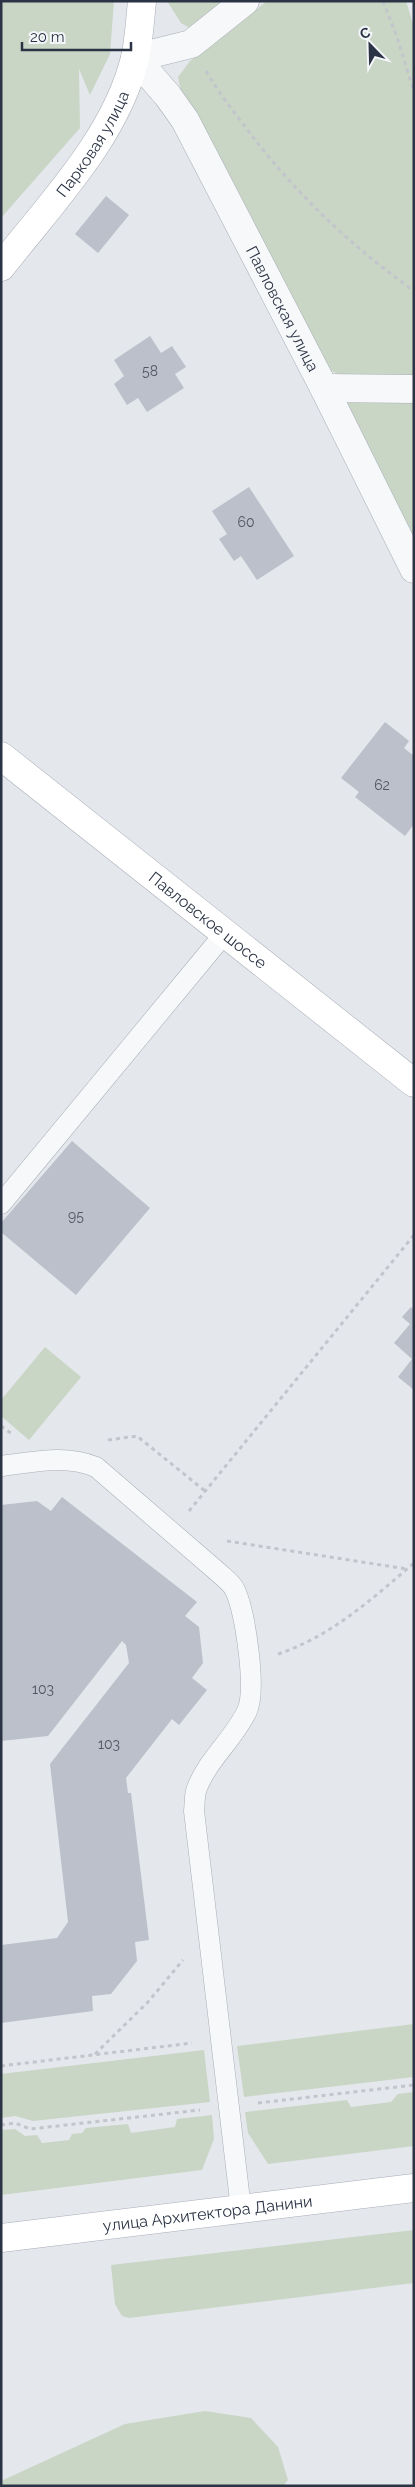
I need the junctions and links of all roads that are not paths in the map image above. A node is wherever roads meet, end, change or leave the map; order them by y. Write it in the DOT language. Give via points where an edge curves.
graph roads {
  1 [pos="142,1"];
  2 [pos="245,1"];
  3 [pos="135,58"];
  4 [pos="1,266"];
  5 [pos="324,388"];
  6 [pos="414,389"];
  7 [pos="414,569"];
  8 [pos="1,756"];
  9 [pos="225,933"];
  10 [pos="414,1083"];
  11 [pos="1,1204"];
  12 [pos="1,1466"];
  13 [pos="414,2188"];
  14 [pos="241,2209"];
  15 [pos="1,2238"];
  1 -- 3 [label="main road, Парковая улица"];
  2 -- 3 [label="street" via="191,44"];
  3 -- 4 [label="main road, Парковая улица" via="113,114 92,150"];
  3 -- 5 [label="street, Павловская улица" via="185,120"];
  5 -- 6 [label="street"];
  5 -- 7 [label="street, Павловская улица"];
  8 -- 9 [label="main road, Павловское шоссе"];
  9 -- 10 [label="main road, Павловское шоссе"];
  9 -- 11 [label="lane"];
  12 -- 14 [label="lane" via="60,1459 79,1460 96,1467 234,1587 242,1608 252,1685 248,1709 237,1730 205,1771 196,1790 194,1811"];
  13 -- 14 [label="main road, улица Архитектора Данини"];
  14 -- 15 [label="main road, улица Архитектора Данини"];
}
